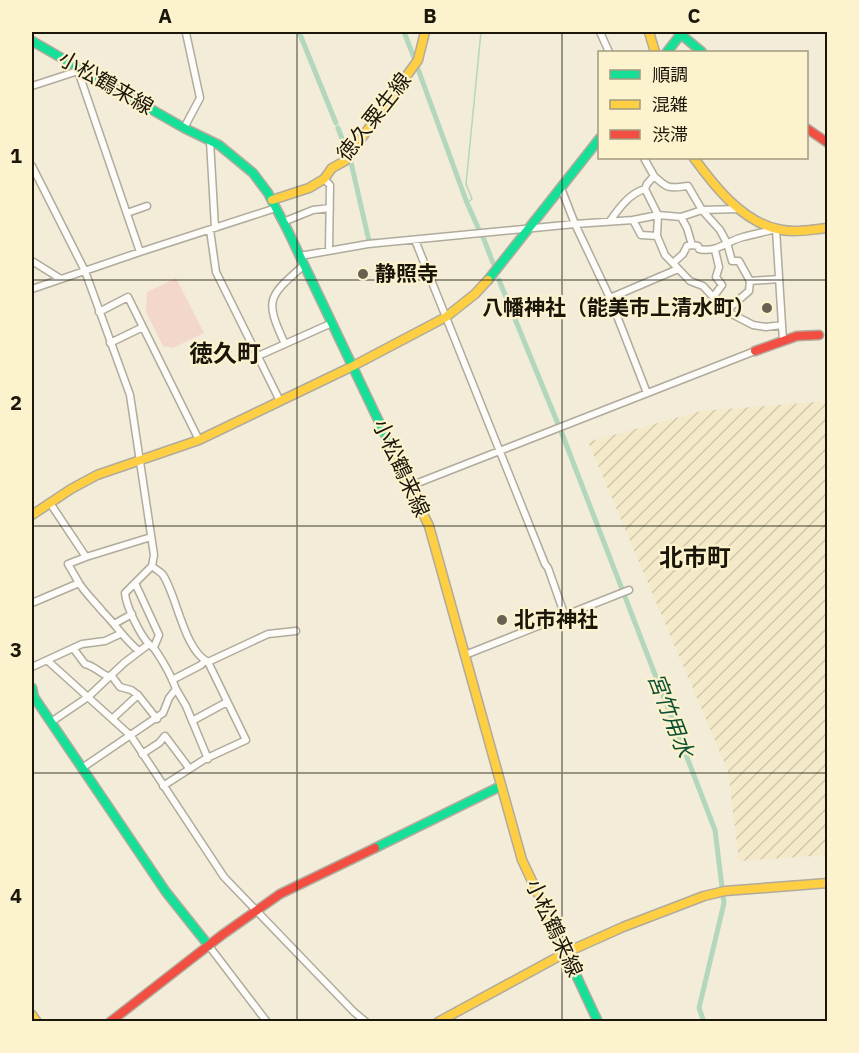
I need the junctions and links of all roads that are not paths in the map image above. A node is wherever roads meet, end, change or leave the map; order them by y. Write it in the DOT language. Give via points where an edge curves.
graph roads {
  1 [pos="185,32"];
  2 [pos="425,32"];
  3 [pos="600,32"];
  4 [pos="649,32"];
  5 [pos="680,33"];
  6 [pos="32,41"];
  7 [pos="609,51"];
  8 [pos="655,51"];
  9 [pos="669,51"];
  10 [pos="701,51"];
  11 [pos="77,68"];
  12 [pos="32,86"];
  13 [pos="184,128"];
  14 [pos="808,129"];
  15 [pos="210,141"];
  16 [pos="598,141"];
  17 [pos="828,143"];
  18 [pos="645,159"];
  19 [pos="695,159"];
  20 [pos="32,166"];
  21 [pos="654,176"];
  22 [pos="324,179"];
  23 [pos="561,188"];
  24 [pos="645,189"];
  25 [pos="274,204"];
  26 [pos="147,206"];
  27 [pos="330,208"];
  28 [pos="739,209"];
  29 [pos="702,210"];
  30 [pos="127,213"];
  31 [pos="658,215"];
  32 [pos="681,217"];
  33 [pos="633,220"];
  34 [pos="610,221"];
  35 [pos="283,222"];
  36 [pos="575,224"];
  37 [pos="828,228"];
  38 [pos="212,229"];
  39 [pos="530,229"];
  40 [pos="776,229"];
  41 [pos="657,236"];
  42 [pos="415,240"];
  43 [pos="727,243"];
  44 [pos="692,245"];
  45 [pos="329,250"];
  46 [pos="715,250"];
  47 [pos="140,252"];
  48 [pos="302,260"];
  49 [pos="32,261"];
  50 [pos="673,263"];
  51 [pos="678,269"];
  52 [pos="85,271"];
  53 [pos="61,279"];
  54 [pos="779,279"];
  55 [pos="750,280"];
  56 [pos="32,289"];
  57 [pos="714,296"];
  58 [pos="610,298"];
  59 [pos="726,311"];
  60 [pos="99,312"];
  61 [pos="446,317"];
  62 [pos="332,322"];
  63 [pos="782,325"];
  64 [pos="143,327"];
  65 [pos="823,334"];
  66 [pos="783,341"];
  67 [pos="110,343"];
  68 [pos="285,344"];
  69 [pos="755,351"];
  70 [pos="258,356"];
  71 [pos="353,366"];
  72 [pos="647,393"];
  73 [pos="280,401"];
  74 [pos="199,440"];
  75 [pos="499,452"];
  76 [pos="141,460"];
  77 [pos="410,486"];
  78 [pos="50,503"];
  79 [pos="32,515"];
  80 [pos="151,537"];
  81 [pos="86,557"];
  82 [pos="152,566"];
  83 [pos="79,583"];
  84 [pos="135,584"];
  85 [pos="629,591"];
  86 [pos="32,603"];
  87 [pos="132,614"];
  88 [pos="565,615"];
  89 [pos="114,624"];
  90 [pos="296,631"];
  91 [pos="120,634"];
  92 [pos="152,646"];
  93 [pos="73,648"];
  94 [pos="139,651"];
  95 [pos="465,655"];
  96 [pos="48,661"];
  97 [pos="206,661"];
  98 [pos="32,667"];
  99 [pos="110,676"];
  100 [pos="172,680"];
  101 [pos="176,689"];
  102 [pos="32,693"];
  103 [pos="138,695"];
  104 [pos="88,697"];
  105 [pos="227,702"];
  106 [pos="112,719"];
  107 [pos="157,719"];
  108 [pos="192,721"];
  109 [pos="51,722"];
  110 [pos="131,736"];
  111 [pos="142,754"];
  112 [pos="208,759"];
  113 [pos="82,768"];
  114 [pos="189,768"];
  115 [pos="163,786"];
  116 [pos="501,786"];
  117 [pos="828,883"];
  118 [pos="255,911"];
  119 [pos="209,946"];
  120 [pos="566,953"];
  121 [pos="32,1015"];
  122 [pos="37,1022"];
  123 [pos="110,1022"];
  124 [pos="267,1022"];
  125 [pos="366,1022"];
  126 [pos="438,1022"];
  127 [pos="598,1022"];
  1 -- 13 [label="street" via="200,98"];
  2 -- 22 [label="street, 徳久粟生線" via="415,64 345,161 332,168"];
  3 -- 7 [label="street"];
  4 -- 8 [label="street"];
  5 -- 9 [label="street"];
  5 -- 10 [label="street"];
  6 -- 11 [label="street, 小松鶴来線"];
  11 -- 12 [label="street"];
  11 -- 13 [label="street, 小松鶴来線"];
  11 -- 30 [label="street"];
  13 -- 15 [label="street, 小松鶴来線"];
  14 -- 17 [label="street"];
  15 -- 25 [label="street, 小松鶴来線" via="253,173"];
  15 -- 38 [label="street"];
  16 -- 23 [label="street"];
  18 -- 21 [label="street"];
  19 -- 28 [label="street"];
  20 -- 52 [label="street"];
  21 -- 24 [label="street"];
  21 -- 29 [label="street" via="672,189 687,186"];
  22 -- 25 [label="street, 徳久粟生線"];
  22 -- 27 [label="street" via="330,185"];
  23 -- 36 [label="street"];
  23 -- 39 [label="street"];
  24 -- 31 [label="street"];
  24 -- 34 [label="street" via="620,205"];
  25 -- 35 [label="street, 小松鶴来線"];
  25 -- 38 [label="street"];
  26 -- 30 [label="street"];
  27 -- 35 [label="street"];
  27 -- 45 [label="street"];
  28 -- 29 [label="street"];
  28 -- 40 [label="street" via="762,225"];
  29 -- 32 [label="street"];
  29 -- 43 [label="street"];
  30 -- 47 [label="street"];
  31 -- 32 [label="street"];
  31 -- 33 [label="street"];
  31 -- 41 [label="street"];
  32 -- 44 [label="street"];
  33 -- 34 [label="street"];
  33 -- 41 [label="street" via="641,235"];
  34 -- 36 [label="street"];
  35 -- 48 [label="street, 小松鶴来線"];
  36 -- 39 [label="street"];
  36 -- 58 [label="street"];
  37 -- 40 [label="street"];
  38 -- 47 [label="street"];
  38 -- 70 [label="street" via="216,272"];
  39 -- 42 [label="street"];
  39 -- 61 [label="street" via="482,287"];
  40 -- 43 [label="street"];
  40 -- 54 [label="street"];
  41 -- 50 [label="street"];
  42 -- 45 [label="street"];
  42 -- 61 [label="street"];
  43 -- 46 [label="street"];
  43 -- 55 [label="street" via="732,261 739,261"];
  44 -- 46 [label="street"];
  44 -- 50 [label="street"];
  45 -- 48 [label="street"];
  46 -- 57 [label="street" via="719,267 716,277 722,285"];
  47 -- 52 [label="street"];
  48 -- 62 [label="street, 小松鶴来線"];
  48 -- 68 [label="street" via="271,300 272,318"];
  49 -- 53 [label="street"];
  50 -- 51 [label="street"];
  51 -- 57 [label="street"];
  51 -- 58 [label="street"];
  52 -- 53 [label="street"];
  52 -- 60 [label="street"];
  53 -- 56 [label="street"];
  54 -- 55 [label="street"];
  54 -- 63 [label="street"];
  55 -- 59 [label="street" via="749,291"];
  57 -- 59 [label="street"];
  58 -- 72 [label="street"];
  59 -- 63 [label="street" via="753,325"];
  60 -- 64 [label="street" via="128,297"];
  60 -- 67 [label="street"];
  61 -- 71 [label="street"];
  61 -- 75 [label="street"];
  62 -- 68 [label="street"];
  62 -- 71 [label="street, 小松鶴来線"];
  63 -- 66 [label="street"];
  64 -- 67 [label="street"];
  64 -- 74 [label="street"];
  65 -- 66 [label="street"];
  66 -- 69 [label="street"];
  67 -- 76 [label="street" via="129,394"];
  68 -- 70 [label="street"];
  69 -- 72 [label="street"];
  70 -- 73 [label="street"];
  71 -- 73 [label="street"];
  71 -- 77 [label="street, 小松鶴来線"];
  72 -- 75 [label="street"];
  73 -- 74 [label="street"];
  74 -- 76 [label="street"];
  75 -- 77 [label="street"];
  75 -- 88 [label="street"];
  76 -- 78 [label="street" via="97,475"];
  76 -- 80 [label="street"];
  77 -- 95 [label="street, 小松鶴来線" via="429,526"];
  78 -- 79 [label="street"];
  78 -- 81 [label="street"];
  80 -- 81 [label="street"];
  80 -- 82 [label="street"];
  81 -- 83 [label="street" via="68,564"];
  82 -- 84 [label="street"];
  82 -- 97 [label="street" via="162,574 184,627"];
  83 -- 86 [label="street"];
  83 -- 89 [label="street"];
  84 -- 87 [label="street" via="125,593"];
  84 -- 92 [label="street" via="159,635"];
  85 -- 88 [label="street"];
  87 -- 89 [label="street"];
  87 -- 92 [label="street"];
  88 -- 95 [label="street"];
  89 -- 91 [label="street"];
  90 -- 97 [label="street" via="268,634"];
  91 -- 93 [label="street"];
  91 -- 94 [label="street"];
  92 -- 94 [label="street"];
  92 -- 100 [label="street"];
  93 -- 96 [label="street"];
  93 -- 99 [label="street" via="85,664"];
  94 -- 99 [label="street"];
  95 -- 116 [label="street, 小松鶴来線"];
  96 -- 98 [label="street"];
  96 -- 104 [label="street"];
  97 -- 100 [label="street"];
  97 -- 105 [label="street"];
  99 -- 103 [label="street" via="120,687"];
  99 -- 104 [label="street"];
  100 -- 101 [label="street"];
  101 -- 107 [label="street"];
  101 -- 108 [label="street"];
  102 -- 109 [label="street"];
  103 -- 106 [label="street"];
  103 -- 107 [label="street"];
  104 -- 106 [label="street"];
  104 -- 109 [label="street"];
  105 -- 108 [label="street"];
  105 -- 112 [label="street" via="246,740"];
  106 -- 110 [label="street"];
  107 -- 110 [label="street"];
  108 -- 112 [label="street"];
  109 -- 113 [label="street"];
  110 -- 111 [label="street"];
  110 -- 113 [label="street"];
  111 -- 114 [label="street" via="165,736"];
  111 -- 115 [label="street"];
  112 -- 114 [label="street"];
  113 -- 119 [label="street" via="166,892"];
  114 -- 115 [label="street"];
  115 -- 118 [label="street" via="213,862"];
  116 -- 118 [label="street" via="280,894"];
  116 -- 120 [label="street, 小松鶴来線" via="522,860"];
  117 -- 120 [label="street" via="722,892 623,927"];
  118 -- 119 [label="street"];
  118 -- 125 [label="street"];
  119 -- 123 [label="street"];
  119 -- 124 [label="street"];
  120 -- 126 [label="street"];
  120 -- 127 [label="street, 小松鶴来線"];
  121 -- 122 [label="street"];
}
